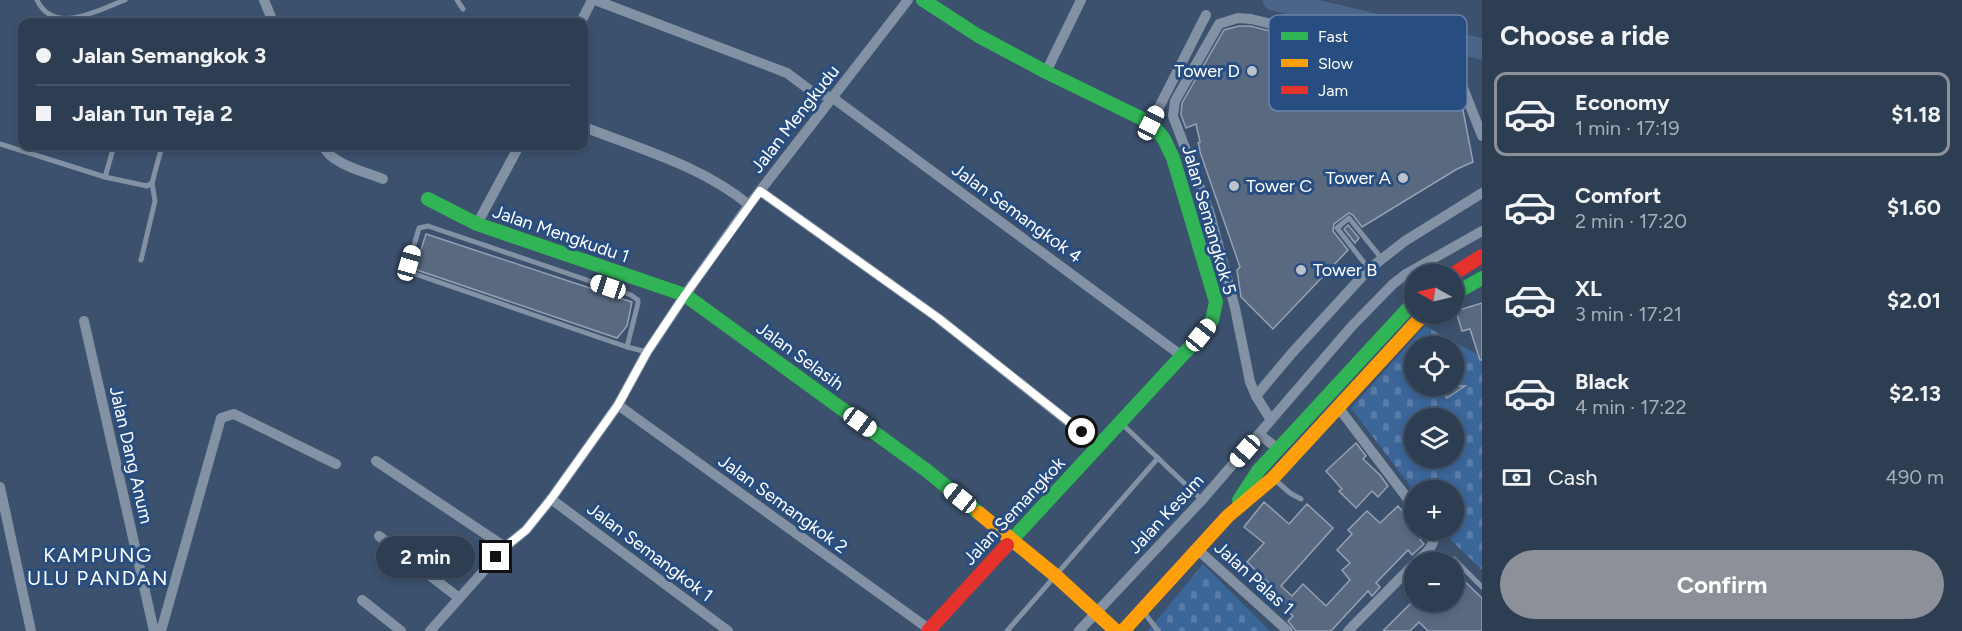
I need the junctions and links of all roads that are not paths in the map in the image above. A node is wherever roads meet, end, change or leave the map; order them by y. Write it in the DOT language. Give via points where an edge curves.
graph roads {
  1 [pos="37,0"];
  2 [pos="125,0"];
  3 [pos="264,0"];
  4 [pos="456,0"];
  5 [pos="594,0"];
  6 [pos="908,0"];
  7 [pos="923,0"];
  8 [pos="1081,0"];
  9 [pos="463,9"];
  10 [pos="1206,15"];
  11 [pos="53,18"];
  12 [pos="70,18"];
  13 [pos="271,18"];
  14 [pos="583,18"];
  15 [pos="1269,23"];
  16 [pos="1046,72"];
  17 [pos="833,98"];
  18 [pos="1467,98"];
  19 [pos="1151,123"];
  20 [pos="588,129"];
  21 [pos="1482,136"];
  22 [pos="0,144"];
  23 [pos="18,150"];
  24 [pos="19,150"];
  25 [pos="113,150"];
  26 [pos="161,150"];
  27 [pos="325,150"];
  28 [pos="517,150"];
  29 [pos="105,177"];
  30 [pos="383,179"];
  31 [pos="152,183"];
  32 [pos="760,191"];
  33 [pos="1482,193"];
  34 [pos="428,199"];
  35 [pos="749,205"];
  36 [pos="477,224"];
  37 [pos="1482,231"];
  38 [pos="1482,256"];
  39 [pos="1382,259"];
  40 [pos="141,260"];
  41 [pos="1432,264"];
  42 [pos="1464,267"];
  43 [pos="1369,269"];
  44 [pos="1404,276"];
  45 [pos="1482,278"];
  46 [pos="1464,288"];
  47 [pos="685,295"];
  48 [pos="1404,313"];
  49 [pos="84,321"];
  50 [pos="1415,324"];
  51 [pos="1201,335"];
  52 [pos="627,347"];
  53 [pos="647,352"];
  54 [pos="1182,356"];
  55 [pos="1256,396"];
  56 [pos="618,405"];
  57 [pos="1338,407"];
  58 [pos="1271,420"];
  59 [pos="1121,423"];
  60 [pos="1259,434"];
  61 [pos="1099,446"];
  62 [pos="1278,449"];
  63 [pos="1158,458"];
  64 [pos="376,461"];
  65 [pos="336,464"];
  66 [pos="1273,478"];
  67 [pos="0,487"];
  68 [pos="1404,494"];
  69 [pos="551,499"];
  70 [pos="1301,499"];
  71 [pos="1202,501"];
  72 [pos="1228,516"];
  73 [pos="379,536"];
  74 [pos="1011,540"];
  75 [pos="1434,540"];
  76 [pos="505,547"];
  77 [pos="1198,550"];
  78 [pos="1425,552"];
  79 [pos="1464,568"];
  80 [pos="1404,574"];
  81 [pos="1056,576"];
  82 [pos="1482,587"];
  83 [pos="459,598"];
  84 [pos="362,600"];
  85 [pos="1142,610"];
  86 [pos="1096,612"];
  87 [pos="929,630"];
  88 [pos="31,631"];
  89 [pos="154,631"];
  90 [pos="161,631"];
  91 [pos="401,631"];
  92 [pos="430,631"];
  93 [pos="728,631"];
  94 [pos="1007,631"];
  95 [pos="1079,631"];
  96 [pos="1116,631"];
  97 [pos="1123,631"];
  98 [pos="1158,631"];
  99 [pos="1288,631"];
  100 [pos="1348,631"];
  1 -- 11 [label="lane"];
  2 -- 12 [label="lane"];
  3 -- 13 [label="street"];
  4 -- 9 [label="lane"];
  5 -- 14 [label="street"];
  5 -- 17 [label="street, Jalan Semangkok 4" via="787,73 811,92"];
  6 -- 17 [label="street, Jalan Mengkudu"];
  7 -- 16 [label="street, Jalan Semangkok 5"];
  8 -- 16 [label="street"];
  10 -- 19 [label="street"];
  15 -- 55 [label="street" via="1238,18 1219,24 1175,101 1173,116 1210,214"];
  16 -- 19 [label="street, Jalan Semangkok 5"];
  17 -- 32 [label="street, Jalan Mengkudu"];
  17 -- 54 [label="street, Jalan Semangkok 4"];
  18 -- 21 [label="street"];
  19 -- 51 [label="street, Jalan Semangkok 5" via="1167,142 1173,158 1214,292 1215,312"];
  20 -- 35 [label="street" via="699,172"];
  22 -- 23 [label="lane"];
  24 -- 29 [label="lane"];
  25 -- 29 [label="lane"];
  26 -- 31 [label="lane"];
  27 -- 30 [label="street" via="334,160"];
  28 -- 36 [label="street"];
  29 -- 31 [label="lane" via="147,186"];
  31 -- 40 [label="lane" via="155,201"];
  32 -- 35 [label="street, Jalan Mengkudu"];
  32 -- 61 [label="street" via="938,318"];
  33 -- 39 [label="street"];
  34 -- 36 [label="street, Jalan Mengkudu 1"];
  35 -- 47 [label="street, Jalan Mengkudu"];
  36 -- 47 [label="street, Jalan Mengkudu 1"];
  37 -- 41 [label="street, Jalan Kesum"];
  38 -- 42 [label="street"];
  39 -- 43 [label="street"];
  39 -- 43 [label="lane" via="1349,218 1337,228"];
  43 -- 55 [label="street"];
  44 -- 58 [label="street, Jalan Kesum" via="1352,326"];
  45 -- 46 [label="street"];
  47 -- 53 [label="street, Jalan Mengkudu"];
  47 -- 74 [label="street, Jalan Selasih" via="926,470"];
  48 -- 62 [label="street"];
  49 -- 89 [label="street, Jalan Dang Anum"];
  50 -- 57 [label="street"];
  51 -- 54 [label="street, Jalan Semangkok"];
  52 -- 52 [label="lane" via="638,303 631,295 428,226 419,228 409,263 415,274"];
  52 -- 53 [label="lane"];
  53 -- 56 [label="street, Jalan Mengkudu"];
  54 -- 59 [label="street, Jalan Semangkok"];
  55 -- 58 [label="street"];
  56 -- 69 [label="street, Jalan Mengkudu"];
  56 -- 87 [label="street, Jalan Semangkok 2"];
  57 -- 66 [label="street"];
  57 -- 68 [label="street"];
  58 -- 60 [label="street, Jalan Kesum"];
  59 -- 61 [label="street, Jalan Semangkok"];
  59 -- 63 [label="lane"];
  60 -- 62 [label="street"];
  60 -- 71 [label="street, Jalan Kesum"];
  61 -- 74 [label="street, Jalan Semangkok"];
  62 -- 72 [label="street"];
  63 -- 71 [label="lane"];
  63 -- 81 [label="lane"];
  64 -- 76 [label="street"];
  65 -- 90 [label="street" via="234,414 221,418"];
  66 -- 70 [label="lane"];
  66 -- 72 [label="street"];
  67 -- 88 [label="street"];
  69 -- 76 [label="street, Jalan Mengkudu" via="526,530"];
  69 -- 93 [label="street, Jalan Semangkok 1"];
  71 -- 86 [label="street, Jalan Kesum"];
  72 -- 77 [label="street"];
  73 -- 83 [label="street"];
  74 -- 81 [label="street, Jalan Selasih"];
  74 -- 87 [label="street, Jalan Semangkok"];
  75 -- 78 [label="street"];
  76 -- 83 [label="street, Jalan Mengkudu"];
  77 -- 85 [label="street"];
  77 -- 99 [label="street, Jalan Palas 1"];
  79 -- 82 [label="lane"];
  80 -- 100 [label="street"];
  81 -- 86 [label="street, Jalan Selasih"];
  81 -- 94 [label="lane"];
  83 -- 92 [label="street, Jalan Mengkudu"];
  84 -- 91 [label="street"];
  85 -- 97 [label="street"];
  85 -- 98 [label="lane"];
  86 -- 95 [label="street, Jalan Kesum"];
  86 -- 96 [label="street, Jalan Selasih"];
}
